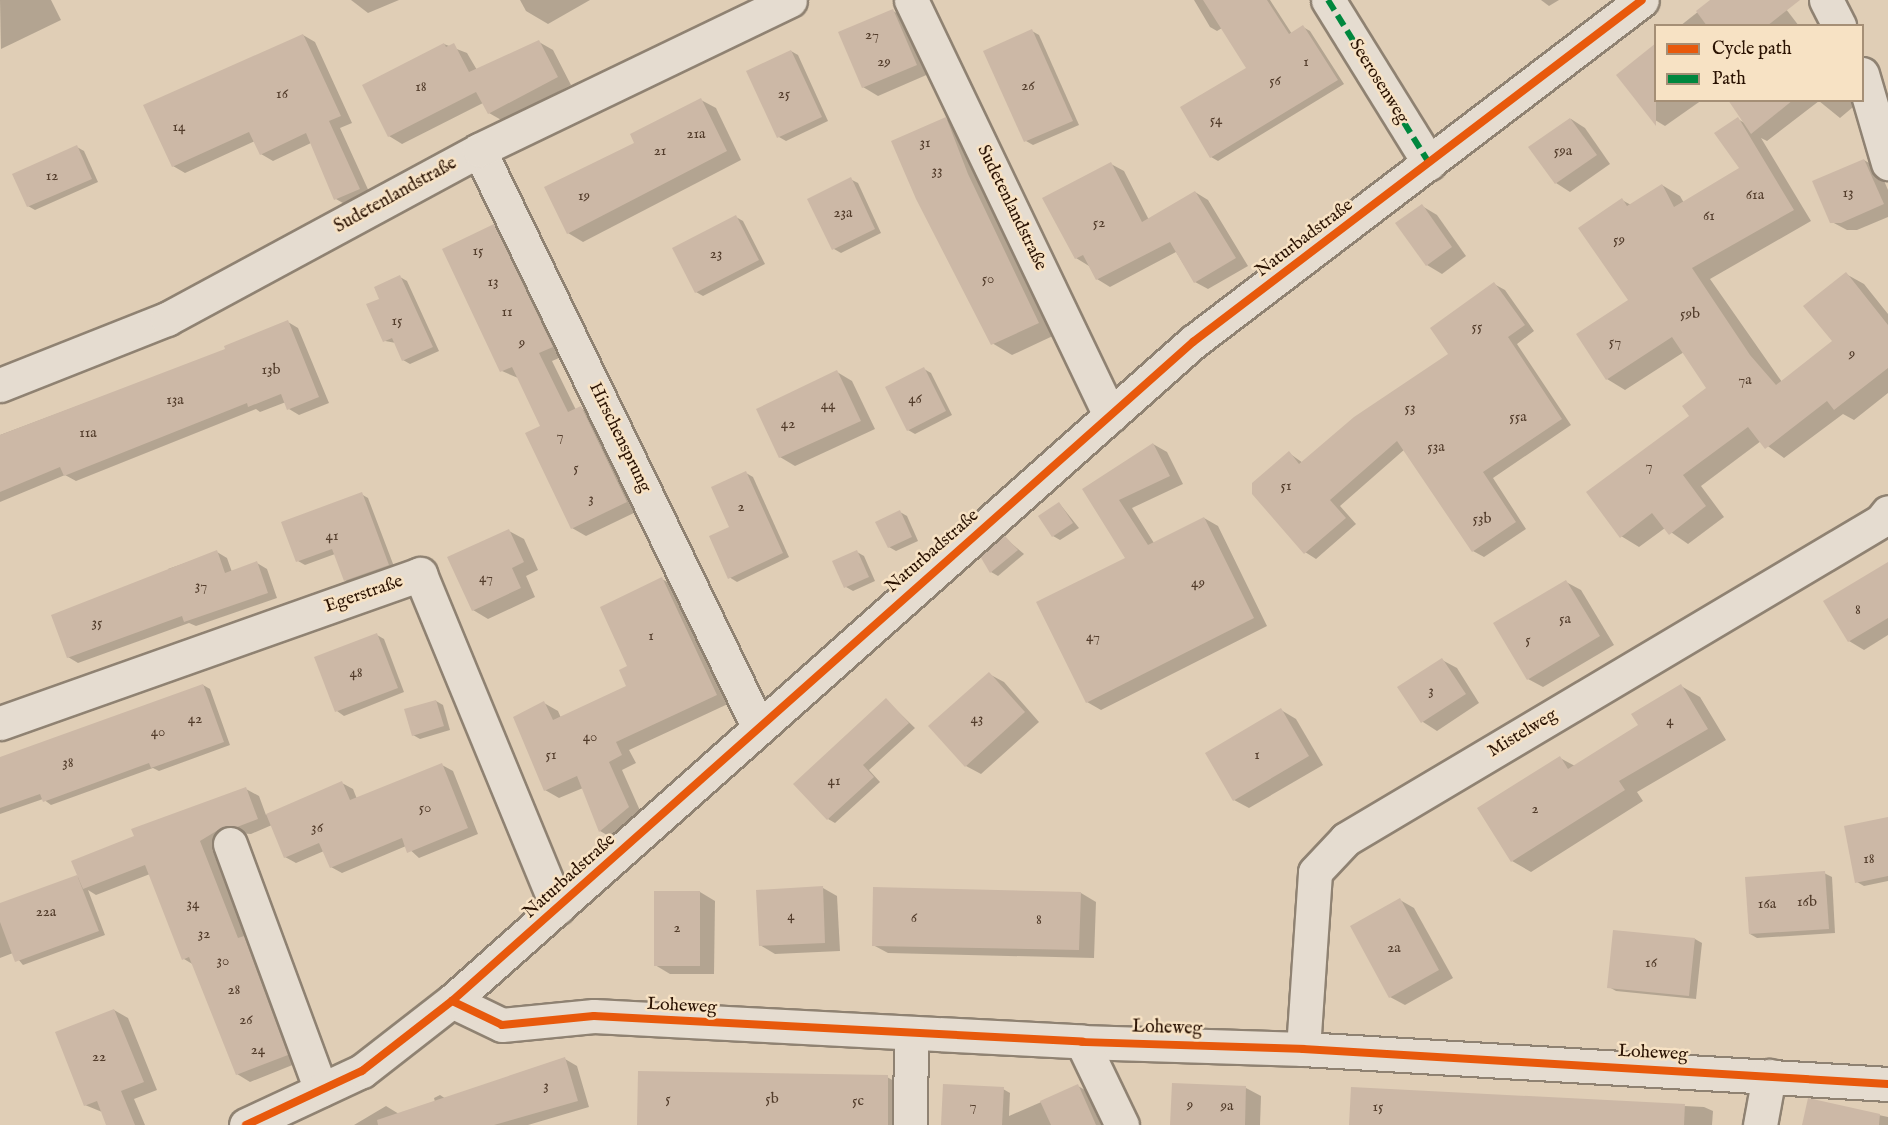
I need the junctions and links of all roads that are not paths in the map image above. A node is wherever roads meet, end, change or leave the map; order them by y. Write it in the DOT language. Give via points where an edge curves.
graph roads {
  1 [pos="790,0"];
  2 [pos="911,0"];
  3 [pos="1328,0"];
  4 [pos="1642,0"];
  5 [pos="1826,0"];
  6 [pos="1838,24"];
  7 [pos="1864,78"];
  8 [pos="479,150"];
  9 [pos="1429,163"];
  10 [pos="1888,163"];
  11 [pos="0,385"];
  12 [pos="1110,416"];
  13 [pos="1888,512"];
  14 [pos="0,723"];
  15 [pos="758,726"];
  16 [pos="230,844"];
  17 [pos="558,908"];
  18 [pos="452,1001"];
  19 [pos="911,1034"];
  20 [pos="1082,1042"];
  21 [pos="1304,1049"];
  22 [pos="1769,1076"];
  23 [pos="1888,1084"];
  24 [pos="321,1090"];
  25 [pos="246,1125"];
  26 [pos="910,1125"];
  27 [pos="1122,1125"];
  28 [pos="1760,1125"];
  1 -- 8 [label="street, Sudetenlandstraße"];
  2 -- 12 [label="street, Sudetenlandstraße"];
  3 -- 9 [label="street, Seerosenweg"];
  4 -- 9 [label="street, Naturbadstraße"];
  5 -- 6 [label="street"];
  7 -- 10 [label="street"];
  8 -- 11 [label="street, Sudetenlandstraße" via="166,319"];
  8 -- 15 [label="street, Hirschensprung"];
  9 -- 12 [label="street, Naturbadstraße" via="1193,342"];
  12 -- 15 [label="street, Naturbadstraße"];
  13 -- 21 [label="street, Mistelweg" via="1881,521 1346,839 1315,872"];
  14 -- 17 [label="street, Egerstraße" via="420,574"];
  15 -- 17 [label="street, Naturbadstraße"];
  16 -- 24 [label="street"];
  17 -- 18 [label="street, Naturbadstraße"];
  18 -- 19 [label="street, Loheweg" via="502,1025 594,1016"];
  18 -- 24 [label="street, Naturbadstraße" via="362,1071"];
  19 -- 20 [label="street, Loheweg"];
  19 -- 26 [label="street"];
  20 -- 21 [label="street, Loheweg"];
  20 -- 27 [label="street"];
  21 -- 22 [label="street, Loheweg"];
  22 -- 23 [label="street, Loheweg"];
  22 -- 28 [label="street"];
  24 -- 25 [label="street, Naturbadstraße"];
}
